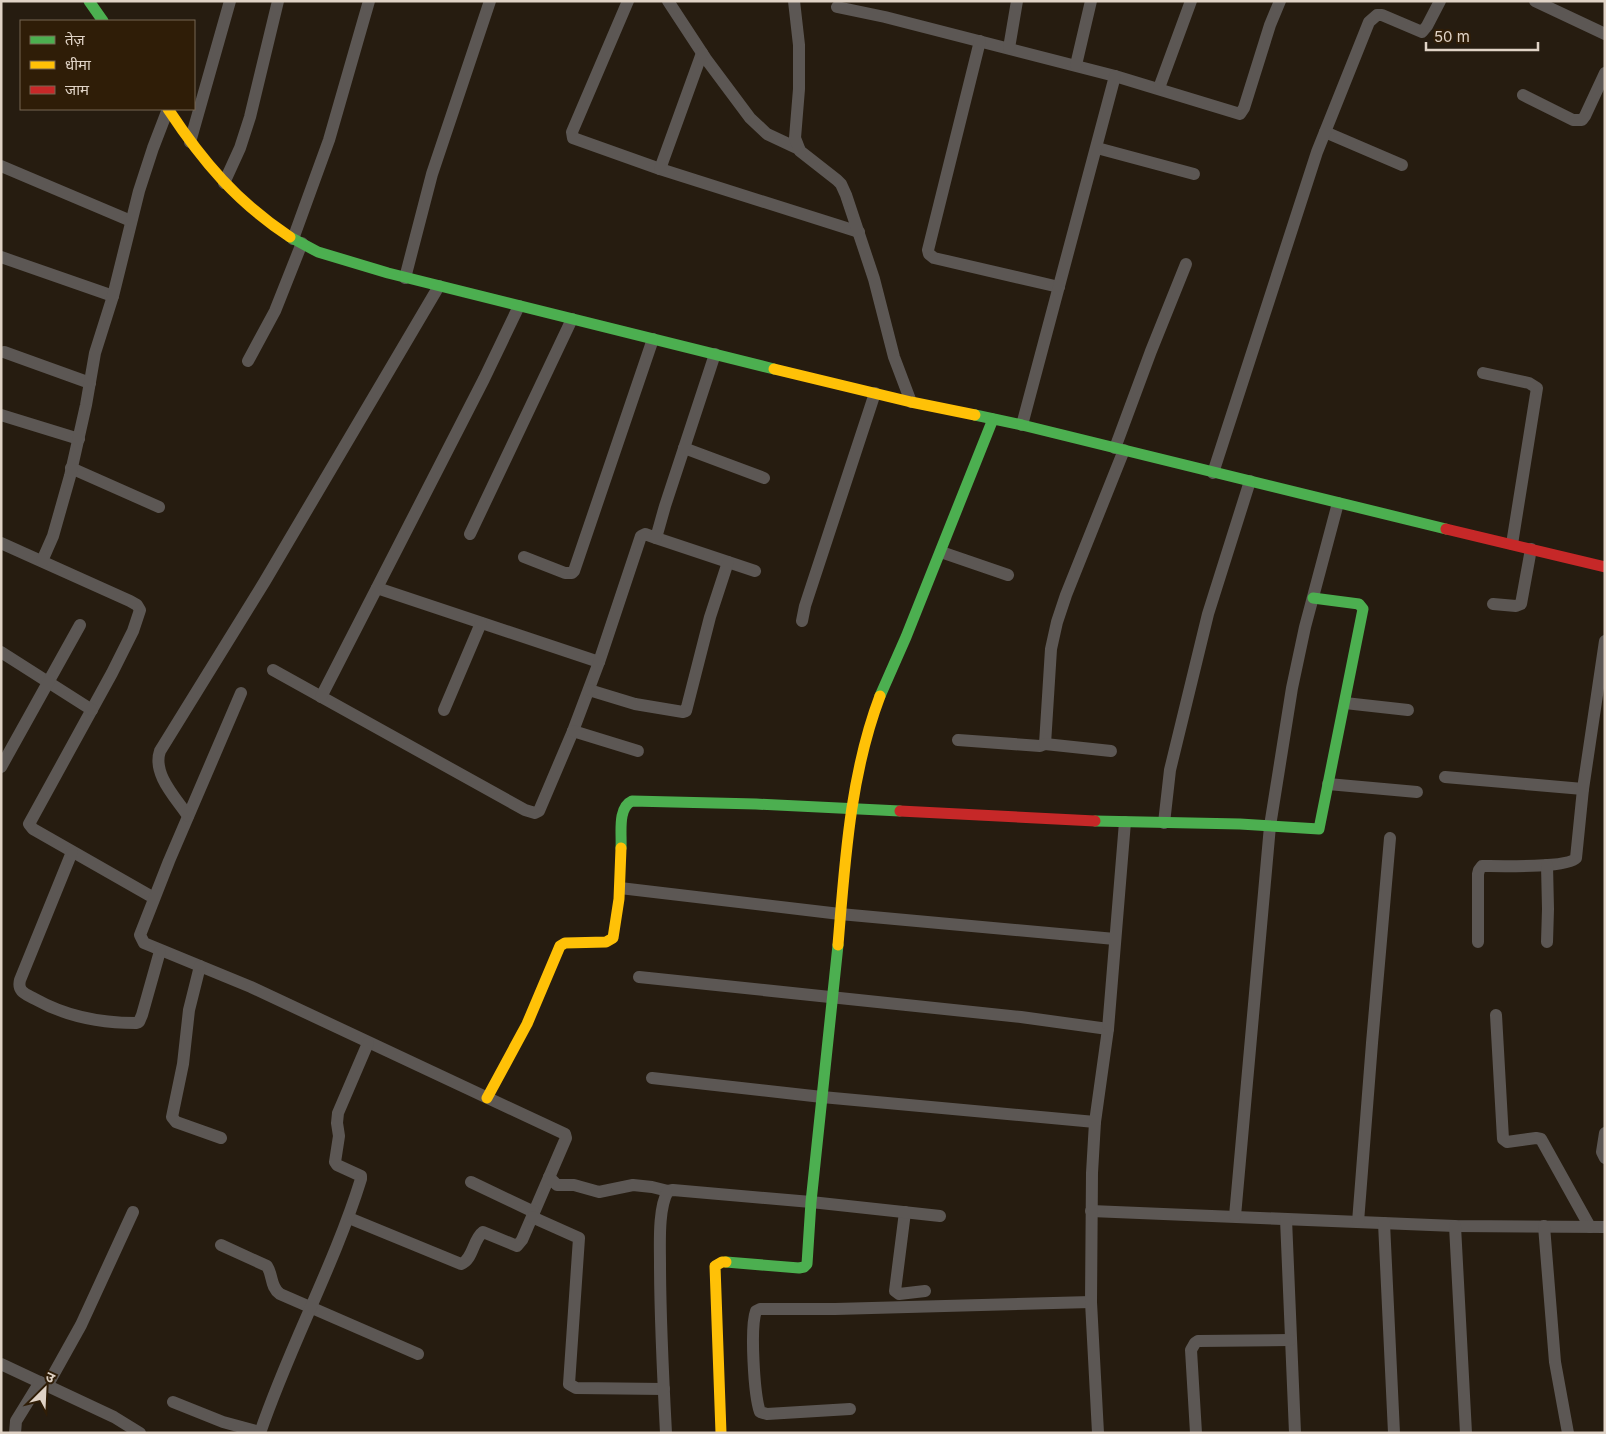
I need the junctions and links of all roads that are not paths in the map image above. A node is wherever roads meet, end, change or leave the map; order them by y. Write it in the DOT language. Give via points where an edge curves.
graph roads {
  1 [pos="89,1"];
  2 [pos="230,1"];
  3 [pos="278,1"];
  4 [pos="369,1"];
  5 [pos="490,1"];
  6 [pos="628,1"];
  7 [pos="668,1"];
  8 [pos="794,1"];
  9 [pos="1017,1"];
  10 [pos="1091,1"];
  11 [pos="1191,1"];
  12 [pos="1280,1"];
  13 [pos="1440,1"];
  14 [pos="1535,1"];
  15 [pos="838,7"];
  16 [pos="102,20"];
  17 [pos="1605,34"];
  18 [pos="980,41"];
  19 [pos="1009,48"];
  20 [pos="702,53"];
  21 [pos="1076,65"];
  22 [pos="1605,73"];
  23 [pos="1115,76"];
  24 [pos="1159,88"];
  25 [pos="1523,95"];
  26 [pos="166,115"];
  27 [pos="1325,132"];
  28 [pos="190,142"];
  29 [pos="1097,148"];
  30 [pos="799,149"];
  31 [pos="1402,165"];
  32 [pos="1,166"];
  33 [pos="660,169"];
  34 [pos="1194,174"];
  35 [pos="224,182"];
  36 [pos="131,221"];
  37 [pos="859,232"];
  38 [pos="297,248"];
  39 [pos="1,257"];
  40 [pos="1186,264"];
  41 [pos="406,278"];
  42 [pos="1059,287"];
  43 [pos="435,292"];
  44 [pos="113,296"];
  45 [pos="516,312"];
  46 [pos="569,324"];
  47 [pos="651,347"];
  48 [pos="4,352"];
  49 [pos="713,361"];
  50 [pos="248,362"];
  51 [pos="1483,373"];
  52 [pos="90,383"];
  53 [pos="873,401"];
  54 [pos="911,402"];
  55 [pos="1,415"];
  56 [pos="1022,424"];
  57 [pos="990,428"];
  58 [pos="79,439"];
  59 [pos="684,448"];
  60 [pos="1119,456"];
  61 [pos="71,468"];
  62 [pos="1213,473"];
  63 [pos="764,478"];
  64 [pos="1246,492"];
  65 [pos="159,507"];
  66 [pos="1336,510"];
  67 [pos="470,534"];
  68 [pos="656,538"];
  69 [pos="1,543"];
  70 [pos="1512,544"];
  71 [pos="940,552"];
  72 [pos="524,557"];
  73 [pos="1529,557"];
  74 [pos="42,561"];
  75 [pos="728,562"];
  76 [pos="1605,566"];
  77 [pos="755,571"];
  78 [pos="1604,572"];
  79 [pos="1008,575"];
  80 [pos="1605,578"];
  81 [pos="377,588"];
  82 [pos="1312,598"];
  83 [pos="1493,604"];
  84 [pos="802,621"];
  85 [pos="481,623"];
  86 [pos="80,625"];
  87 [pos="1605,641"];
  88 [pos="1,652"];
  89 [pos="599,662"];
  90 [pos="273,670"];
  91 [pos="48,682"];
  92 [pos="588,690"];
  93 [pos="241,693"];
  94 [pos="321,697"];
  95 [pos="1344,702"];
  96 [pos="92,710"];
  97 [pos="444,710"];
  98 [pos="1408,710"];
  99 [pos="573,731"];
  100 [pos="958,740"];
  101 [pos="1045,744"];
  102 [pos="638,751"];
  103 [pos="1111,751"];
  104 [pos="1,767"];
  105 [pos="1445,777"];
  106 [pos="1328,784"];
  107 [pos="1583,789"];
  108 [pos="1418,792"];
  109 [pos="852,809"];
  110 [pos="188,816"];
  111 [pos="1125,822"];
  112 [pos="1164,822"];
  113 [pos="1270,826"];
  114 [pos="1390,838"];
  115 [pos="72,852"];
  116 [pos="1547,865"];
  117 [pos="620,888"];
  118 [pos="154,898"];
  119 [pos="840,914"];
  120 [pos="1115,939"];
  121 [pos="1478,942"];
  122 [pos="1547,942"];
  123 [pos="160,951"];
  124 [pos="200,966"];
  125 [pos="639,977"];
  126 [pos="833,998"];
  127 [pos="1496,1015"];
  128 [pos="1108,1029"];
  129 [pos="368,1043"];
  130 [pos="652,1078"];
  131 [pos="822,1097"];
  132 [pos="487,1098"];
  133 [pos="1095,1122"];
  134 [pos="1605,1133"];
  135 [pos="221,1138"];
  136 [pos="1605,1158"];
  137 [pos="549,1177"];
  138 [pos="471,1182"];
  139 [pos="668,1192"];
  140 [pos="811,1202"];
  141 [pos="1091,1211"];
  142 [pos="133,1212"];
  143 [pos="905,1212"];
  144 [pos="533,1214"];
  145 [pos="940,1216"];
  146 [pos="1235,1216"];
  147 [pos="349,1218"];
  148 [pos="1286,1219"];
  149 [pos="1358,1222"];
  150 [pos="1384,1223"];
  151 [pos="1455,1226"];
  152 [pos="1544,1226"];
  153 [pos="1590,1226"];
  154 [pos="1605,1226"];
  155 [pos="221,1245"];
  156 [pos="925,1291"];
  157 [pos="1091,1302"];
  158 [pos="311,1308"];
  159 [pos="1290,1340"];
  160 [pos="418,1354"];
  161 [pos="1,1364"];
  162 [pos="44,1384"];
  163 [pos="664,1389"];
  164 [pos="173,1402"];
  165 [pos="850,1409"];
  166 [pos="260,1432"];
  167 [pos="16,1433"];
  168 [pos="140,1433"];
  169 [pos="666,1433"];
  170 [pos="721,1433"];
  171 [pos="1098,1433"];
  172 [pos="1196,1433"];
  173 [pos="1295,1433"];
  174 [pos="1394,1433"];
  175 [pos="1466,1433"];
  176 [pos="1568,1433"];
  1 -- 16 [label="street"];
  2 -- 28 [label="street"];
  3 -- 35 [label="street" via="250,117"];
  4 -- 38 [label="street"];
  5 -- 41 [label="street" via="432,174"];
  6 -- 33 [label="street" via="571,134 575,139"];
  7 -- 20 [label="street"];
  8 -- 30 [label="street" via="800,45 795,138"];
  9 -- 19 [label="street"];
  10 -- 21 [label="street"];
  11 -- 24 [label="street"];
  12 -- 24 [label="street" via="1240,114"];
  13 -- 27 [label="street" via="1422,32 1382,15 1372,18"];
  14 -- 17 [label="street"];
  15 -- 18 [label="street"];
  18 -- 19 [label="street"];
  18 -- 42 [label="street" via="929,254 934,258"];
  19 -- 21 [label="street"];
  20 -- 30 [label="street" via="760,128"];
  20 -- 33 [label="street"];
  21 -- 23 [label="street"];
  22 -- 25 [label="street" via="1582,120 1573,120"];
  23 -- 24 [label="street"];
  23 -- 29 [label="street"];
  26 -- 28 [label="street"];
  26 -- 36 [label="street"];
  27 -- 31 [label="street"];
  27 -- 62 [label="street"];
  28 -- 35 [label="street"];
  29 -- 34 [label="street"];
  29 -- 42 [label="street"];
  30 -- 37 [label="street" via="841,184"];
  32 -- 36 [label="street"];
  33 -- 37 [label="street"];
  35 -- 38 [label="street"];
  36 -- 44 [label="street"];
  37 -- 54 [label="street" via="894,357"];
  38 -- 41 [label="street"];
  38 -- 50 [label="street" via="275,311"];
  39 -- 44 [label="street"];
  40 -- 60 [label="street" via="1151,351"];
  41 -- 43 [label="street"];
  42 -- 56 [label="street"];
  43 -- 45 [label="street"];
  43 -- 110 [label="street" via="160,751 160,772"];
  44 -- 52 [label="street" via="97,345"];
  45 -- 46 [label="street"];
  45 -- 81 [label="street"];
  46 -- 47 [label="street"];
  46 -- 67 [label="street"];
  47 -- 49 [label="street"];
  47 -- 72 [label="street" via="574,571 565,573"];
  48 -- 52 [label="street"];
  49 -- 53 [label="street"];
  49 -- 59 [label="street"];
  51 -- 70 [label="street" via="1529,383 1537,388"];
  52 -- 58 [label="street"];
  53 -- 54 [label="street"];
  53 -- 84 [label="street"];
  54 -- 57 [label="street"];
  55 -- 58 [label="street"];
  56 -- 57 [label="street"];
  56 -- 60 [label="street"];
  57 -- 71 [label="street"];
  58 -- 61 [label="street"];
  59 -- 63 [label="street"];
  59 -- 68 [label="street"];
  60 -- 62 [label="street"];
  60 -- 101 [label="street" via="1053,636"];
  61 -- 65 [label="street"];
  61 -- 74 [label="street" via="53,536"];
  62 -- 64 [label="street"];
  64 -- 66 [label="street"];
  64 -- 112 [label="street" via="1208,614 1185,704 1170,770"];
  66 -- 70 [label="street"];
  66 -- 82 [label="street"];
  68 -- 75 [label="street"];
  68 -- 89 [label="street" via="645,534 641,536"];
  69 -- 74 [label="street"];
  70 -- 73 [label="street"];
  71 -- 79 [label="street"];
  71 -- 109 [label="street" via="873,715"];
  73 -- 76 [label="street"];
  73 -- 83 [label="street" via="1521,604"];
  74 -- 96 [label="street" via="130,601 140,610 133,631"];
  75 -- 77 [label="street"];
  75 -- 92 [label="street" via="686,711 635,704"];
  76 -- 78 [label="street"];
  78 -- 80 [label="street"];
  81 -- 85 [label="street"];
  81 -- 94 [label="street"];
  82 -- 95 [label="street" via="1362,607"];
  82 -- 113 [label="street" via="1292,688"];
  85 -- 89 [label="street"];
  85 -- 97 [label="street"];
  86 -- 91 [label="street"];
  87 -- 107 [label="street"];
  88 -- 91 [label="street"];
  89 -- 92 [label="street"];
  90 -- 94 [label="street"];
  91 -- 96 [label="street"];
  91 -- 104 [label="street"];
  92 -- 99 [label="street"];
  93 -- 110 [label="street"];
  94 -- 99 [label="street" via="535,813 542,807"];
  95 -- 98 [label="street"];
  95 -- 106 [label="street"];
  96 -- 115 [label="street" via="29,824 32,829"];
  99 -- 102 [label="street"];
  100 -- 101 [label="street"];
  101 -- 103 [label="street"];
  105 -- 107 [label="street"];
  106 -- 108 [label="street"];
  106 -- 113 [label="street" via="1320,828"];
  107 -- 116 [label="street" via="1576,858 1571,862"];
  109 -- 111 [label="street"];
  109 -- 117 [label="street" via="628,803 623,810"];
  109 -- 119 [label="street"];
  110 -- 118 [label="street"];
  111 -- 112 [label="street"];
  111 -- 120 [label="street"];
  112 -- 113 [label="street"];
  113 -- 146 [label="street"];
  114 -- 149 [label="street"];
  115 -- 118 [label="street"];
  115 -- 123 [label="street" via="20,980 22,992 69,1014 136,1023 142,1015"];
  116 -- 121 [label="street" via="1480,868"];
  116 -- 122 [label="street"];
  117 -- 119 [label="street"];
  117 -- 132 [label="street" via="613,938 606,942 565,943 560,946 527,1024"];
  118 -- 123 [label="street" via="140,935 144,943"];
  119 -- 120 [label="street"];
  119 -- 126 [label="street"];
  120 -- 128 [label="street"];
  123 -- 124 [label="street"];
  124 -- 129 [label="street"];
  124 -- 135 [label="street" via="189,1010 183,1064 172,1117 176,1122"];
  125 -- 126 [label="street"];
  126 -- 128 [label="street"];
  126 -- 131 [label="street"];
  127 -- 153 [label="street" via="1503,1139 1507,1142 1541,1139"];
  128 -- 133 [label="street"];
  129 -- 132 [label="street"];
  129 -- 147 [label="street" via="337,1118 339,1136 334,1162 361,1177"];
  130 -- 131 [label="street"];
  131 -- 133 [label="street"];
  131 -- 140 [label="street"];
  132 -- 137 [label="street" via="565,1134"];
  133 -- 141 [label="street"];
  134 -- 136 [label="street" via="1602,1152"];
  137 -- 139 [label="street" via="557,1185 574,1185 600,1192 633,1185"];
  137 -- 144 [label="street"];
  138 -- 144 [label="street"];
  139 -- 140 [label="street"];
  139 -- 163 [label="street" via="664,1199 660,1236"];
  140 -- 143 [label="street"];
  140 -- 170 [label="street" via="808,1258 804,1267 722,1262 716,1266"];
  141 -- 146 [label="street"];
  141 -- 157 [label="street"];
  142 -- 162 [label="street" via="81,1325"];
  143 -- 145 [label="street"];
  143 -- 156 [label="street" via="895,1291 899,1294"];
  144 -- 147 [label="street" via="520,1244 517,1246 483,1232 466,1262 461,1264"];
  144 -- 163 [label="street" via="579,1238 569,1384 576,1388"];
  146 -- 148 [label="street"];
  147 -- 158 [label="street"];
  148 -- 149 [label="street"];
  148 -- 159 [label="street"];
  149 -- 150 [label="street"];
  150 -- 151 [label="street"];
  150 -- 174 [label="street"];
  151 -- 152 [label="street"];
  151 -- 175 [label="street"];
  152 -- 153 [label="street"];
  152 -- 176 [label="street" via="1555,1362"];
  153 -- 154 [label="street"];
  155 -- 158 [label="street" via="267,1266 276,1292"];
  157 -- 165 [label="street" via="756,1311 755,1374 760,1412"];
  157 -- 171 [label="street"];
  158 -- 160 [label="street"];
  158 -- 166 [label="street"];
  159 -- 172 [label="street" via="1194,1342"];
  159 -- 173 [label="street"];
  161 -- 162 [label="street"];
  162 -- 167 [label="street" via="16,1421"];
  162 -- 168 [label="street"];
  163 -- 169 [label="street"];
  164 -- 166 [label="street" via="223,1422"];
}
